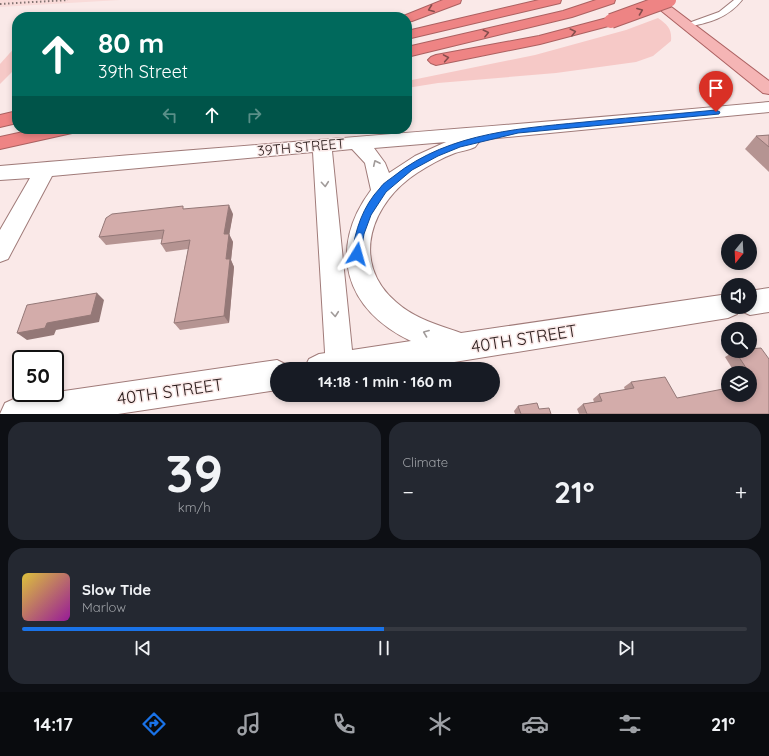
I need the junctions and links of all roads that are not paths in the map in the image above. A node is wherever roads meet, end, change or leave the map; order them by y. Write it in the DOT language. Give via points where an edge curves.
graph roads {
  1 [pos="455,0"];
  2 [pos="555,0"];
  3 [pos="609,0"];
  4 [pos="654,0"];
  5 [pos="669,0"];
  6 [pos="738,0"];
  7 [pos="412,16"];
  8 [pos="687,25"];
  9 [pos="412,34"];
  10 [pos="412,51"];
  11 [pos="412,63"];
  12 [pos="769,88"];
  13 [pos="769,107"];
  14 [pos="12,118"];
  15 [pos="0,120"];
  16 [pos="518,131"];
  17 [pos="42,134"];
  18 [pos="0,143"];
  19 [pos="357,143"];
  20 [pos="322,145"];
  21 [pos="45,169"];
  22 [pos="0,173"];
  23 [pos="382,190"];
  24 [pos="0,252"];
  25 [pos="769,300"];
  26 [pos="757,302"];
  27 [pos="721,307"];
  28 [pos="463,348"];
  29 [pos="329,362"];
  30 [pos="369,362"];
  31 [pos="270,376"];
  32 [pos="16,414"];
  1 -- 7 [label="highway, one-way"];
  2 -- 9 [label="highway"];
  10 -- 3 [label="highway, one-way" via="567,14"];
  4 -- 8 [label="main road"];
  11 -- 5 [label="highway, one-way, bridge" via="540,40 611,21"];
  6 -- 8 [label="lane" via="726,12"];
  8 -- 12 [label="main road"];
  13 -- 16 [label="main road, 39TH STREET"];
  14 -- 15 [label="highway"];
  16 -- 19 [label="main road, 39TH STREET"];
  16 -- 23 [label="main road" via="458,145 435,154 409,168"];
  17 -- 18 [label="highway"];
  19 -- 20 [label="main road, 39TH STREET"];
  23 -- 19 [label="main road, one-way" via="371,153"];
  20 -- 21 [label="main road, 39TH STREET"];
  20 -- 29 [label="main road, one-way"];
  21 -- 22 [label="main road, 39TH STREET"];
  21 -- 24 [label="main road"];
  28 -- 23 [label="main road, one-way" via="412,328 386,311 370,293 360,273 357,254 367,214"];
  25 -- 26 [label="main road"];
  27 -- 28 [label="main road, 40TH STREET"];
  28 -- 30 [label="main road, 40TH STREET"];
  31 -- 32 [label="main road, 40TH STREET"];
}
